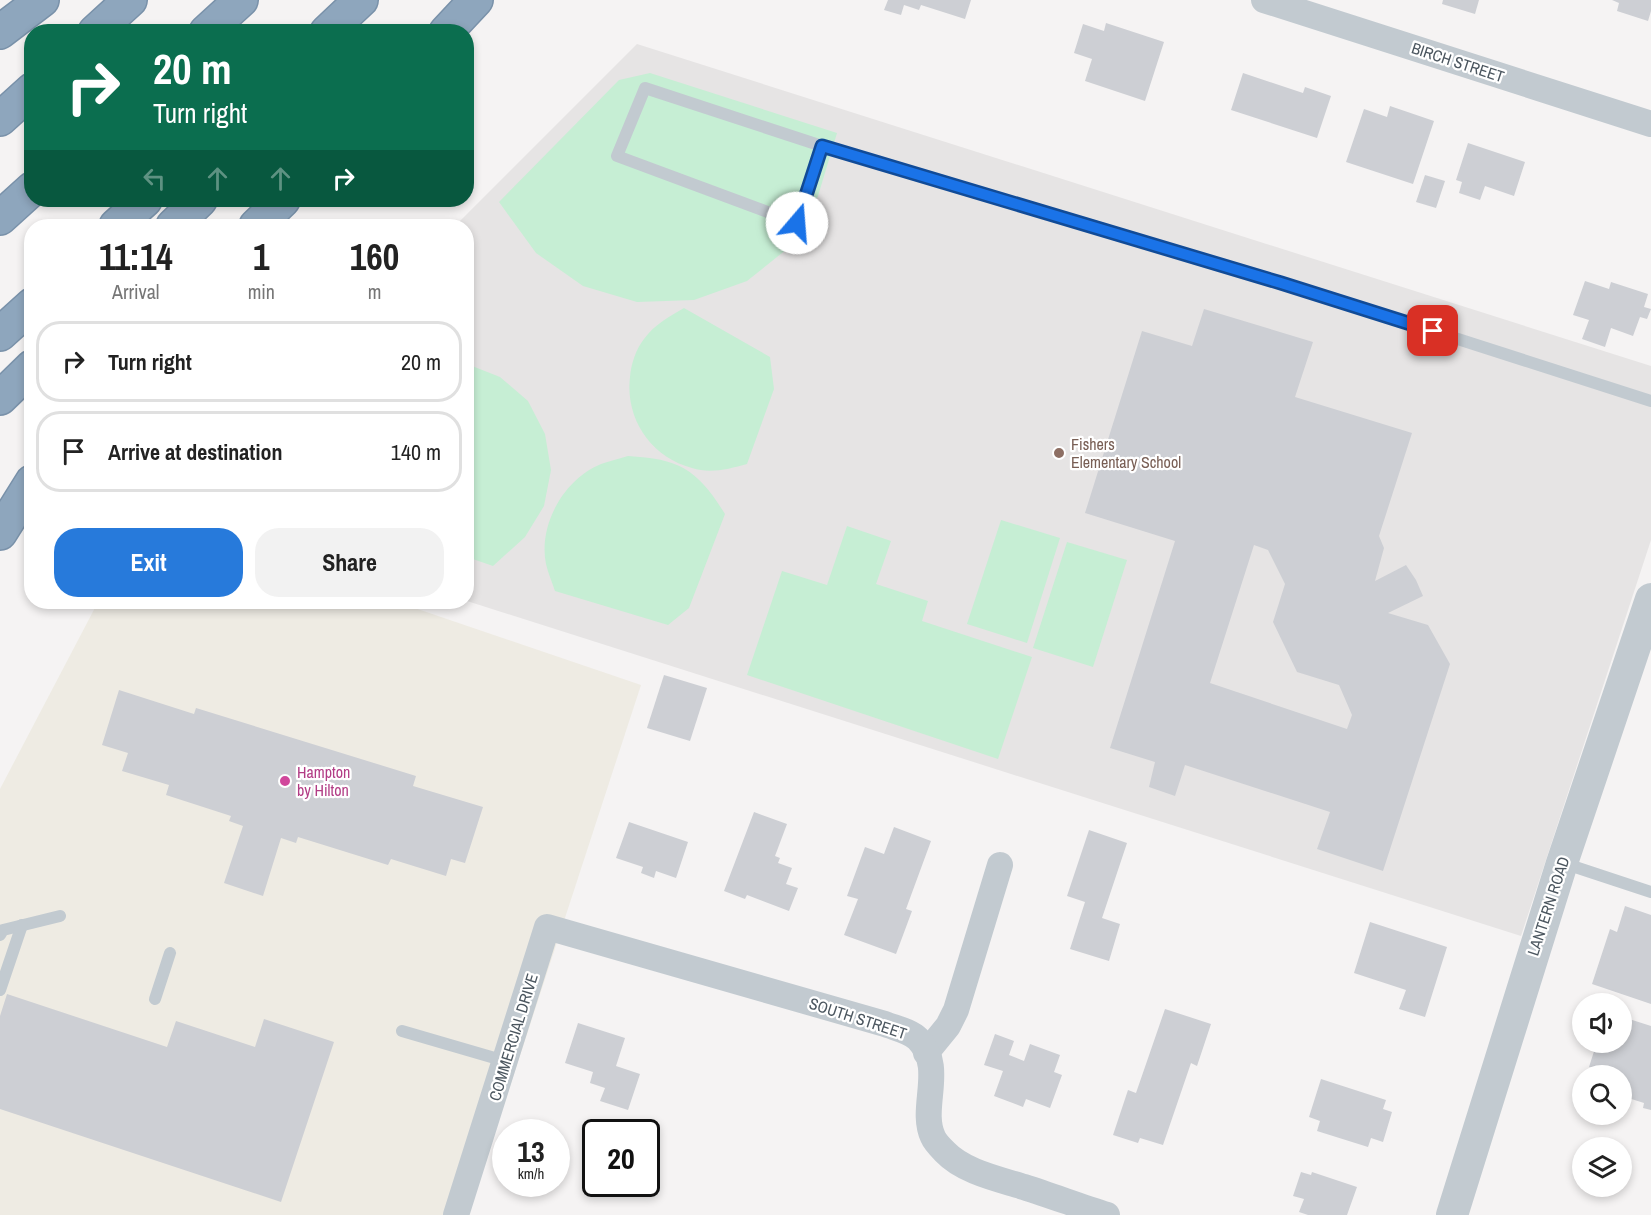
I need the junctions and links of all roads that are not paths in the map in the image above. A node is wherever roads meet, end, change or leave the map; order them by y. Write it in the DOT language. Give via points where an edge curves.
graph roads {
  1 [pos="42,0"];
  2 [pos="130,0"];
  3 [pos="241,0"];
  4 [pos="361,0"];
  5 [pos="376,0"];
  6 [pos="476,0"];
  7 [pos="1264,0"];
  8 [pos="104,24"];
  9 [pos="215,24"];
  10 [pos="336,24"];
  11 [pos="360,24"];
  12 [pos="454,24"];
  13 [pos="0,32"];
  14 [pos="24,97"];
  15 [pos="0,119"];
  16 [pos="1651,124"];
  17 [pos="822,146"];
  18 [pos="24,196"];
  19 [pos="138,207"];
  20 [pos="193,207"];
  21 [pos="276,207"];
  22 [pos="0,218"];
  23 [pos="124,219"];
  24 [pos="180,219"];
  25 [pos="263,219"];
  26 [pos="24,312"];
  27 [pos="0,334"];
  28 [pos="24,375"];
  29 [pos="0,398"];
  30 [pos="1651,401"];
  31 [pos="24,495"];
  32 [pos="0,533"];
  33 [pos="1648,618"];
  34 [pos="1562,863"];
  35 [pos="1000,865"];
  36 [pos="1651,892"];
  37 [pos="60,916"];
  38 [pos="22,925"];
  39 [pos="547,927"];
  40 [pos="0,934"];
  41 [pos="170,953"];
  42 [pos="0,990"];
  43 [pos="155,999"];
  44 [pos="402,1031"];
  45 [pos="926,1053"];
  46 [pos="505,1061"];
  47 [pos="456,1215"];
  48 [pos="1107,1215"];
  49 [pos="1452,1215"];
  1 -- 13 [label="highway"];
  2 -- 8 [label="highway"];
  3 -- 9 [label="highway"];
  4 -- 10 [label="highway"];
  5 -- 11 [label="highway"];
  6 -- 12 [label="highway"];
  7 -- 16 [label="street, BIRCH STREET"];
  14 -- 15 [label="highway"];
  17 -- 17 [label="lane" via="645,88 617,156 797,223"];
  17 -- 30 [label="lane" via="1302,289"];
  18 -- 22 [label="highway"];
  19 -- 23 [label="highway"];
  20 -- 24 [label="highway"];
  21 -- 25 [label="highway"];
  26 -- 27 [label="highway"];
  28 -- 29 [label="highway"];
  31 -- 32 [label="highway"];
  33 -- 34 [label="street, LANTERN ROAD"];
  34 -- 36 [label="lane"];
  34 -- 49 [label="street, LANTERN ROAD"];
  35 -- 45 [label="street" via="956,1010"];
  37 -- 38 [label="lane"];
  38 -- 40 [label="lane"];
  38 -- 42 [label="lane"];
  39 -- 45 [label="street, SOUTH STREET" via="885,1024 918,1039"];
  39 -- 46 [label="street, COMMERCIAL DRIVE"];
  41 -- 43 [label="lane"];
  44 -- 46 [label="lane"];
  45 -- 48 [label="street" via="932,1078 933,1137 949,1156 993,1177"];
  46 -- 47 [label="street, COMMERCIAL DRIVE"];
}
